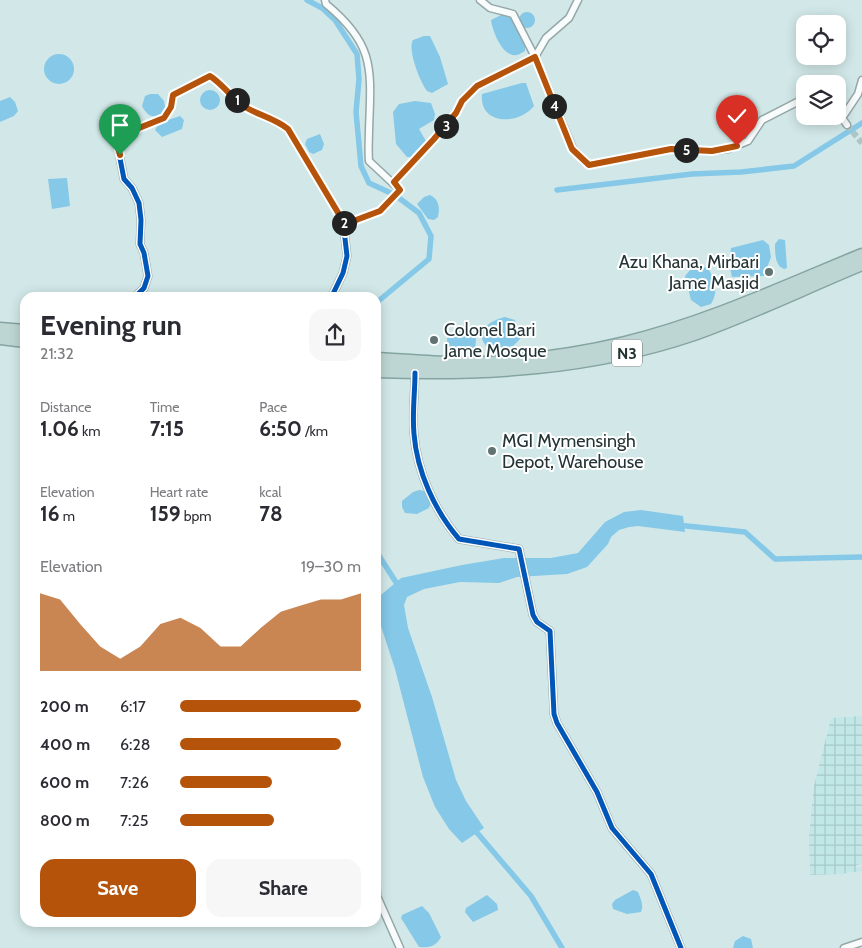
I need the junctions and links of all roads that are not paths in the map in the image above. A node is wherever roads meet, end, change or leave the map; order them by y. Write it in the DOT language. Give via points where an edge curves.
graph roads {
  1 [pos="326,0"];
  2 [pos="480,0"];
  3 [pos="578,0"];
  4 [pos="535,57"];
  5 [pos="862,80"];
  6 [pos="796,103"];
  7 [pos="846,108"];
  8 [pos="394,182"];
  9 [pos="345,233"];
  10 [pos="862,255"];
  11 [pos="862,264"];
  12 [pos="140,292"];
  13 [pos="334,292"];
  14 [pos="0,329"];
  15 [pos="20,331"];
  16 [pos="0,338"];
  17 [pos="20,340"];
  18 [pos="381,359"];
  19 [pos="381,371"];
  20 [pos="415,372"];
  21 [pos="381,905"];
  22 [pos="862,942"];
  23 [pos="400,948"];
  24 [pos="680,948"];
  25 [pos="844,948"];
  1 -- 8 [label="street" via="326,4 351,28 365,52 370,72 369,161"];
  2 -- 4 [label="street" via="490,8 513,14"];
  3 -- 4 [label="street" via="569,18 546,38"];
  4 -- 6 [label="street" via="572,149 589,165 671,149 728,149 748,141 762,120"];
  4 -- 8 [label="street" via="477,86 462,101 440,133"];
  5 -- 7 [label="street" via="858,94"];
  8 -- 9 [label="street" via="400,190 390,201 380,211 356,220"];
  9 -- 12 [label="street" via="343,221 288,129 240,103 222,83 210,76 173,95 171,107 164,118 139,128 117,143 124,178 139,203 140,244 148,276"];
  9 -- 13 [label="street" via="347,256"];
  10 -- 18 [label="highway, N3" via="689,324 625,343 563,356 499,362"];
  11 -- 20 [label="highway, N3" via="694,334 605,358 528,370 453,374"];
  14 -- 15 [label="highway"];
  16 -- 17 [label="highway"];
  19 -- 20 [label="highway, N3"];
  20 -- 24 [label="street" via="414,434 432,496 447,525 459,539 519,548 533,615 550,631 557,723 597,792 612,828 651,874"];
  21 -- 23 [label="street"];
  22 -- 25 [label="street"];
}
